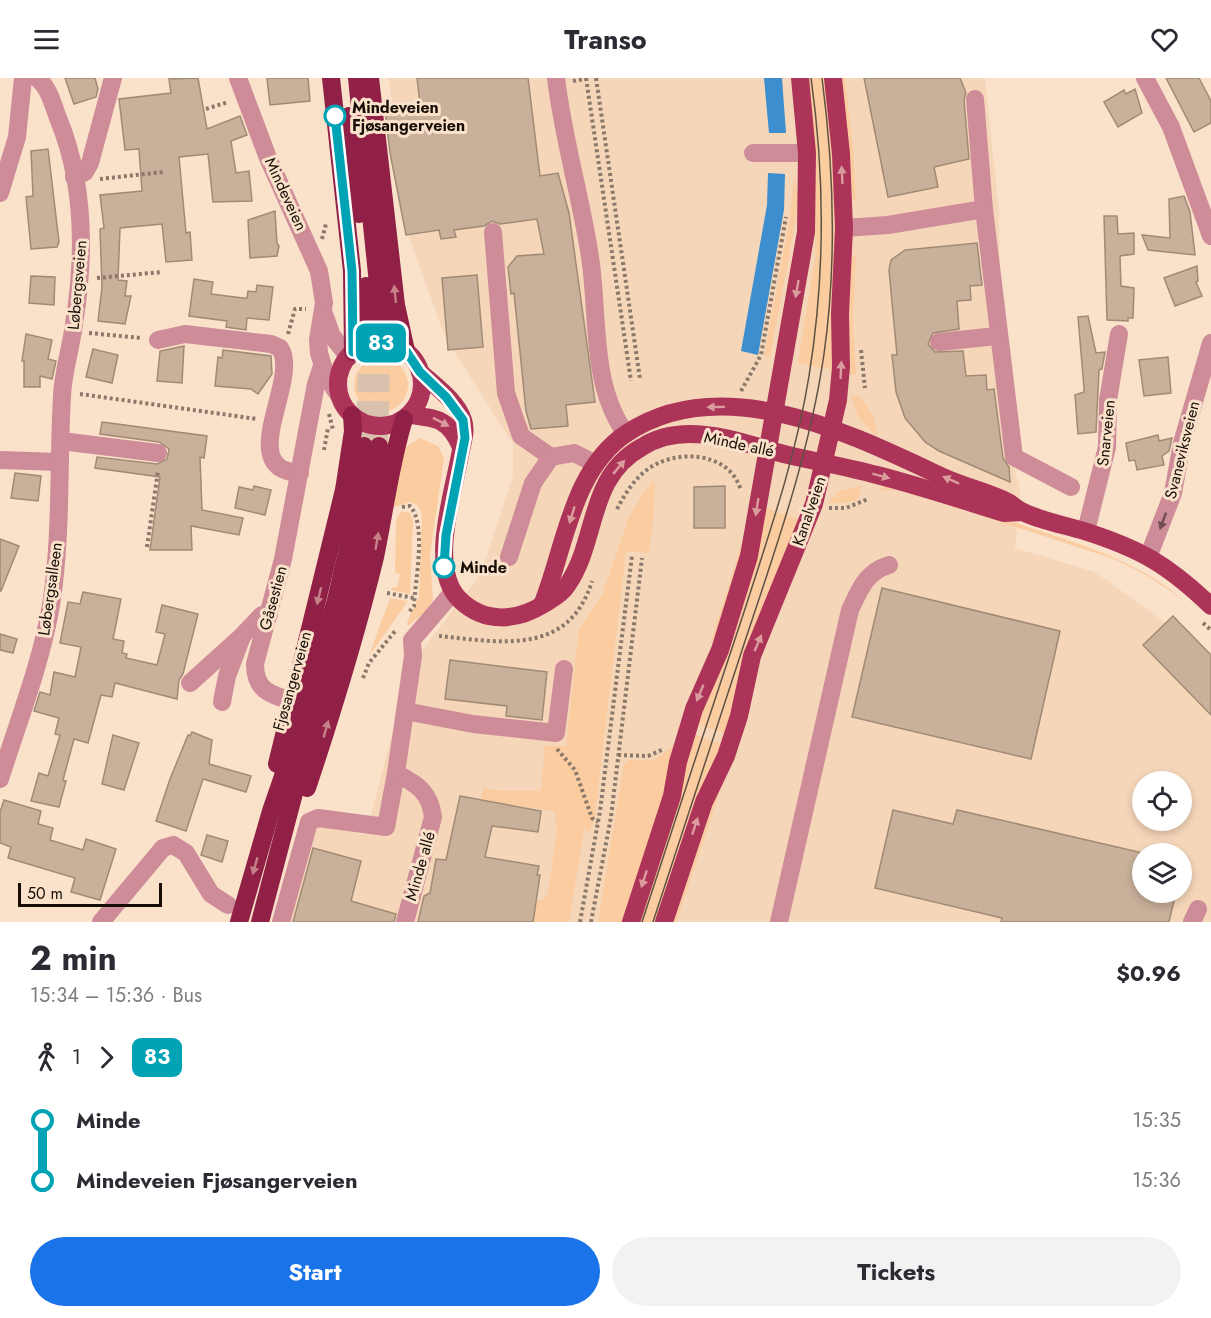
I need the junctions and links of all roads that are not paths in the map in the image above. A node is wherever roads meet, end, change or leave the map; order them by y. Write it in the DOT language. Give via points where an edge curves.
graph roads {
  1 [pos="23,78"];
  2 [pos="38,78"];
  3 [pos="113,78"];
  4 [pos="238,78"];
  5 [pos="331,78"];
  6 [pos="345,78"];
  7 [pos="357,78"];
  8 [pos="370,78"];
  9 [pos="800,78"];
  10 [pos="833,78"];
  11 [pos="1145,78"];
  12 [pos="564,80"];
  13 [pos="975,99"];
  14 [pos="769,153"];
  15 [pos="807,153"];
  16 [pos="75,179"];
  17 [pos="0,194"];
  18 [pos="984,209"];
  19 [pos="844,228"];
  20 [pos="494,232"];
  21 [pos="1211,236"];
  22 [pos="315,311"];
  23 [pos="1119,334"];
  24 [pos="997,336"];
  25 [pos="158,340"];
  26 [pos="939,342"];
  27 [pos="1211,343"];
  28 [pos="406,351"];
  29 [pos="351,354"];
  30 [pos="322,366"];
  31 [pos="420,372"];
  32 [pos="69,393"];
  33 [pos="340,397"];
  34 [pos="774,412"];
  35 [pos="352,415"];
  36 [pos="407,417"];
  37 [pos="832,428"];
  38 [pos="626,434"];
  39 [pos="61,441"];
  40 [pos="461,447"];
  41 [pos="767,450"];
  42 [pos="551,457"];
  43 [pos="159,459"];
  44 [pos="0,460"];
  45 [pos="60,462"];
  46 [pos="824,463"];
  47 [pos="596,464"];
  48 [pos="300,473"];
  49 [pos="1071,487"];
  50 [pos="1023,512"];
  51 [pos="1086,531"];
  52 [pos="1149,555"];
  53 [pos="508,557"];
  54 [pos="889,565"];
  55 [pos="453,592"];
  56 [pos="542,605"];
  57 [pos="1211,606"];
  58 [pos="269,615"];
  59 [pos="241,637"];
  60 [pos="564,669"];
  61 [pos="190,683"];
  62 [pos="292,701"];
  63 [pos="222,702"];
  64 [pos="405,711"];
  65 [pos="396,773"];
  66 [pos="1,774"];
  67 [pos="271,811"];
  68 [pos="283,842"];
  69 [pos="228,905"];
  70 [pos="101,922"];
  71 [pos="239,922"];
  72 [pos="260,922"];
  73 [pos="281,922"];
  74 [pos="405,922"];
  75 [pos="631,922"];
  76 [pos="664,922"];
  77 [pos="779,922"];
  1 -- 17 [label="street" via="17,137"];
  2 -- 16 [label="street, Løbergsveien" via="63,129"];
  3 -- 16 [label="street" via="90,163"];
  4 -- 22 [label="street, Mindeveien" via="268,158 316,244 322,287"];
  5 -- 29 [label="highway" via="352,271"];
  6 -- 7 [label="highway" via="375,323"];
  28 -- 8 [label="highway, one-way" via="396,305"];
  9 -- 15 [label="main road"];
  19 -- 10 [label="main road, Kanalveien, one-way"];
  11 -- 21 [label="street" via="1171,126"];
  12 -- 38 [label="street" via="591,258 605,392 615,419"];
  13 -- 18 [label="street"];
  14 -- 15 [label="street"];
  15 -- 34 [label="main road, one-way" via="806,232"];
  16 -- 32 [label="street, Løbergsveien" via="81,237 80,278"];
  18 -- 19 [label="street"];
  18 -- 24 [label="street"];
  37 -- 19 [label="main road, Kanalveien, one-way" via="842,367"];
  20 -- 42 [label="street" via="506,393 521,436"];
  22 -- 29 [label="street" via="332,336"];
  22 -- 30 [label="street"];
  23 -- 51 [label="street, Snarveien" via="1108,400 1107,447"];
  24 -- 26 [label="street"];
  24 -- 49 [label="street" via="1014,457"];
  25 -- 48 [label="street" via="184,334 278,345 284,357 269,449 284,470"];
  27 -- 52 [label="street, Svaneviksveien, one-way" via="1182,444 1173,493"];
  28 -- 29 [label="main road" via="380,343"];
  28 -- 31 [label="main road"];
  29 -- 33 [label="main road" via="340,371"];
  30 -- 33 [label="street"];
  30 -- 48 [label="street, Gåsestien"];
  31 -- 36 [label="main road" via="422,391"];
  31 -- 40 [label="main road" via="459,412 465,429"];
  32 -- 39 [label="street, Løbergsalleen"];
  33 -- 35 [label="main road"];
  34 -- 37 [label="main road, Minde allé"];
  34 -- 38 [label="main road, Minde allé, one-way" via="706,407 658,418"];
  34 -- 41 [label="main road"];
  35 -- 36 [label="main road" via="372,426 394,424"];
  35 -- 62 [label="highway, one-way" via="344,490"];
  36 -- 40 [label="main road, one-way" via="429,417 449,425"];
  68 -- 36 [label="highway, one-way" via="305,794 362,608 391,464"];
  37 -- 46 [label="main road, Kanalveien"];
  50 -- 37 [label="main road, Minde allé, one-way" via="1008,502"];
  38 -- 47 [label="main road, Minde allé"];
  39 -- 43 [label="street"];
  39 -- 45 [label="street, Løbergsalleen"];
  40 -- 55 [label="main road" via="444,553 444,567"];
  41 -- 46 [label="main road, Minde allé"];
  56 -- 41 [label="main road, Minde allé, one-way" via="568,585 603,489 641,447 674,435 691,434"];
  41 -- 75 [label="main road, one-way" via="741,587 720,650 694,709 672,796"];
  42 -- 47 [label="street" via="574,453"];
  42 -- 53 [label="street" via="533,483"];
  44 -- 45 [label="street"];
  45 -- 66 [label="street, Løbergsalleen" via="51,605 43,644"];
  46 -- 50 [label="main road, Minde allé, one-way" via="876,474 1004,513"];
  76 -- 46 [label="main road, Kanalveien, one-way" via="704,802 729,748 752,656 808,522"];
  47 -- 56 [label="main road, Minde allé, one-way" via="575,504"];
  48 -- 58 [label="street, Gåsestien"];
  50 -- 51 [label="main road, Minde allé"];
  51 -- 52 [label="main road, Minde allé"];
  52 -- 57 [label="main road, Minde allé" via="1178,574"];
  54 -- 77 [label="street" via="876,569 863,582 850,610"];
  55 -- 56 [label="main road, Minde allé" via="472,609 502,618 516,618"];
  55 -- 64 [label="street" via="412,640"];
  58 -- 59 [label="street" via="262,615"];
  58 -- 62 [label="street, Gåsestien" via="255,664 255,678 268,693"];
  59 -- 61 [label="street"];
  59 -- 63 [label="street"];
  60 -- 64 [label="street" via="555,733"];
  62 -- 67 [label="highway" via="278,753"];
  64 -- 65 [label="street"];
  65 -- 73 [label="street" via="386,827 318,818 309,822"];
  65 -- 74 [label="street, Minde allé" via="420,786 432,805 433,817"];
  67 -- 68 [label="highway, Fjøsangerveien" via="336,600 372,446 349,604 307,744"];
  67 -- 71 [label="highway, Fjøsangerveien, one-way"];
  68 -- 72 [label="highway, Fjøsangerveien"];
  69 -- 70 [label="street" via="211,894 186,853 173,845 163,848"];
}
